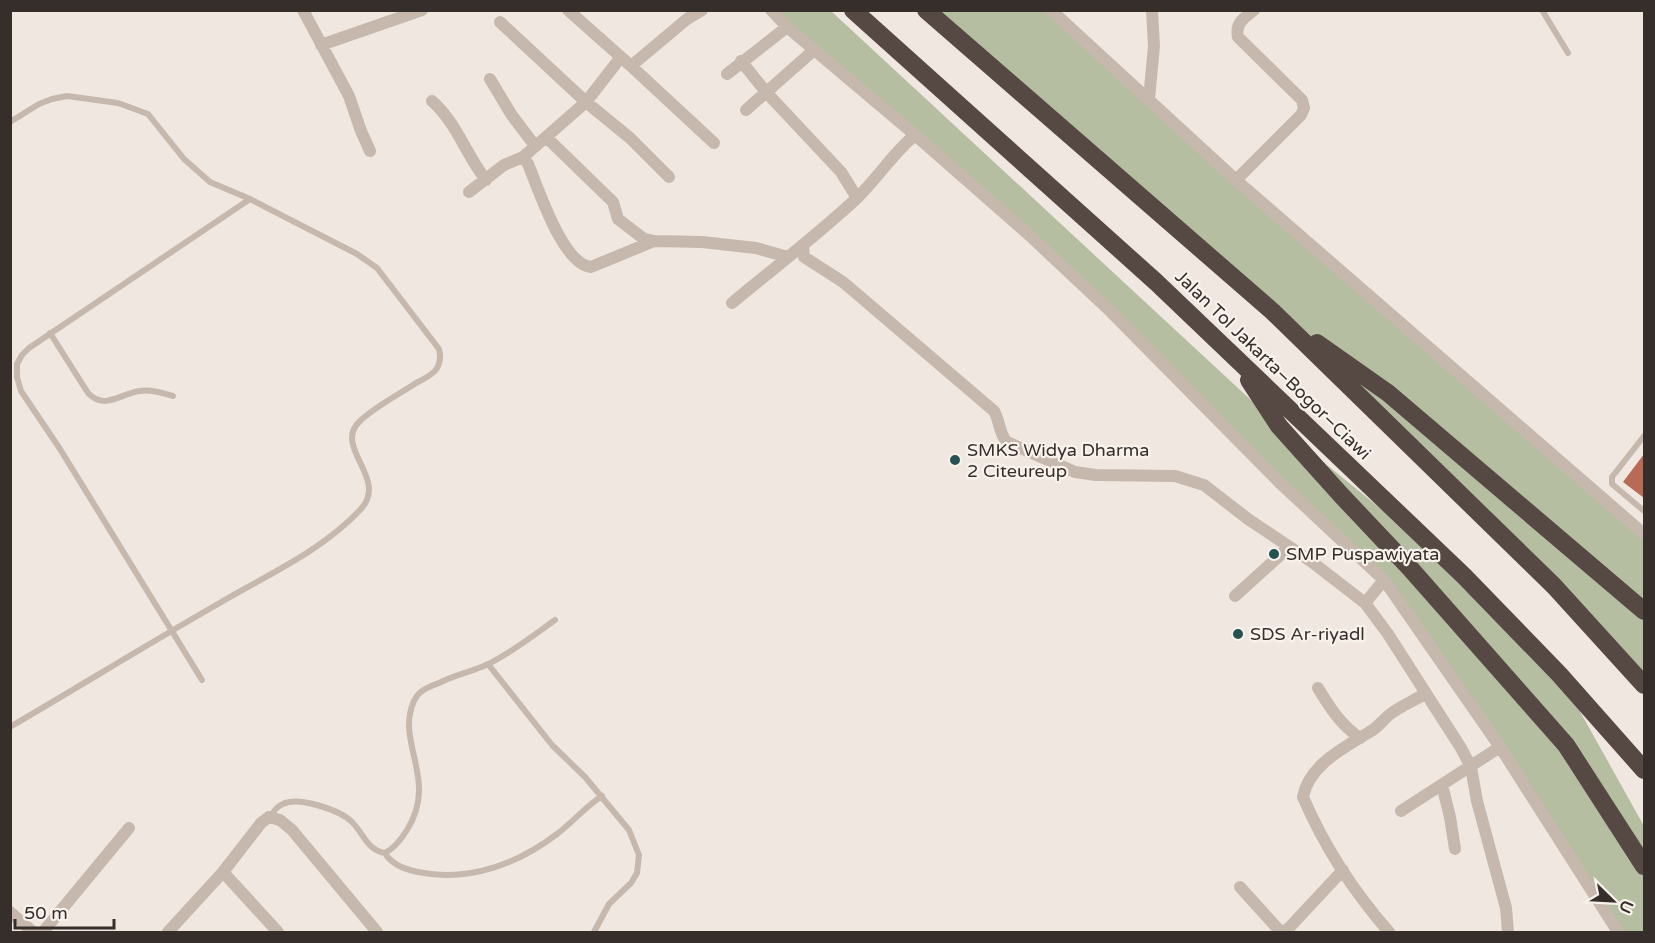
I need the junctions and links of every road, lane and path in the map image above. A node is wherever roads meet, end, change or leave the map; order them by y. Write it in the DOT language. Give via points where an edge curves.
graph roads {
  1 [pos="303,10"];
  2 [pos="422,10"];
  3 [pos="568,10"];
  4 [pos="702,10"];
  5 [pos="771,10"];
  6 [pos="853,10"];
  7 [pos="926,10"];
  8 [pos="1051,10"];
  9 [pos="1152,10"];
  10 [pos="1254,10"];
  11 [pos="1542,10"];
  12 [pos="500,22"];
  13 [pos="787,27"];
  14 [pos="321,45"];
  15 [pos="814,50"];
  16 [pos="1568,53"];
  17 [pos="621,57"];
  18 [pos="741,61"];
  19 [pos="631,66"];
  20 [pos="727,74"];
  21 [pos="490,79"];
  22 [pos="766,92"];
  23 [pos="1149,99"];
  24 [pos="432,101"];
  25 [pos="585,102"];
  26 [pos="746,111"];
  27 [pos="10,122"];
  28 [pos="915,135"];
  29 [pos="546,137"];
  30 [pos="714,143"];
  31 [pos="535,146"];
  32 [pos="370,151"];
  33 [pos="523,157"];
  34 [pos="669,177"];
  35 [pos="486,180"];
  36 [pos="1236,180"];
  37 [pos="470,192"];
  38 [pos="857,198"];
  39 [pos="250,199"];
  40 [pos="654,241"];
  41 [pos="802,246"];
  42 [pos="788,257"];
  43 [pos="732,303"];
  44 [pos="1272,311"];
  45 [pos="50,333"];
  46 [pos="1233,355"];
  47 [pos="173,396"];
  48 [pos="1644,436"];
  49 [pos="1644,511"];
  50 [pos="1644,534"];
  51 [pos="1288,548"];
  52 [pos="1384,580"];
  53 [pos="1235,596"];
  54 [pos="1365,603"];
  55 [pos="1644,611"];
  56 [pos="555,620"];
  57 [pos="172,631"];
  58 [pos="488,664"];
  59 [pos="202,680"];
  60 [pos="1644,685"];
  61 [pos="1318,688"];
  62 [pos="1425,694"];
  63 [pos="10,727"];
  64 [pos="1360,738"];
  65 [pos="1500,747"];
  66 [pos="1471,767"];
  67 [pos="1644,771"];
  68 [pos="1442,785"];
  69 [pos="602,796"];
  70 [pos="1401,811"];
  71 [pos="270,817"];
  72 [pos="129,828"];
  73 [pos="1455,849"];
  74 [pos="385,853"];
  75 [pos="1644,866"];
  76 [pos="1343,870"];
  77 [pos="223,872"];
  78 [pos="1240,887"];
  79 [pos="10,912"];
  80 [pos="174,930"];
  81 [pos="1282,932"];
  82 [pos="33,933"];
  83 [pos="43,933"];
  84 [pos="278,933"];
  85 [pos="377,933"];
  86 [pos="594,933"];
  87 [pos="1389,933"];
  88 [pos="1508,933"];
  89 [pos="1618,933"];
  1 -- 14 [label="street"];
  2 -- 14 [label="street"];
  3 -- 17 [label="street"];
  4 -- 19 [label="street"];
  5 -- 13 [label="street"];
  6 -- 46 [label="highway, Jalan Tol Jakarta–Bogor–Ciawi"];
  7 -- 44 [label="highway, Jalan Tol Jakarta–Bogor–Ciawi"];
  8 -- 23 [label="street"];
  9 -- 23 [label="street" via="1154,46"];
  10 -- 36 [label="street" via="1239,23 1238,37 1302,100 1304,108"];
  11 -- 16 [label="lane"];
  12 -- 25 [label="street"];
  13 -- 15 [label="street"];
  13 -- 18 [label="street"];
  14 -- 32 [label="street" via="349,96"];
  15 -- 22 [label="street"];
  15 -- 28 [label="street"];
  17 -- 19 [label="street"];
  17 -- 25 [label="street"];
  18 -- 20 [label="street"];
  18 -- 22 [label="street"];
  19 -- 30 [label="street"];
  21 -- 31 [label="street"];
  22 -- 26 [label="street"];
  22 -- 38 [label="street" via="841,172"];
  23 -- 36 [label="street"];
  24 -- 35 [label="street" via="450,122"];
  25 -- 29 [label="street"];
  25 -- 34 [label="street" via="630,138"];
  27 -- 39 [label="lane" via="39,104 60,97 118,103 147,114 184,159 210,182"];
  28 -- 38 [label="street"];
  28 -- 52 [label="street" via="1110,311 1280,483"];
  29 -- 31 [label="street"];
  29 -- 40 [label="street" via="613,202 623,224 638,236"];
  31 -- 33 [label="street"];
  33 -- 35 [label="street" via="504,165"];
  33 -- 40 [label="street" via="553,225 583,264 591,267"];
  35 -- 37 [label="street"];
  36 -- 50 [label="street"];
  38 -- 41 [label="street"];
  39 -- 45 [label="lane"];
  39 -- 57 [label="lane" via="377,268 439,349 440,359 436,370 356,426 352,441 370,488 362,508 289,565"];
  40 -- 42 [label="street" via="756,248"];
  41 -- 42 [label="street"];
  41 -- 51 [label="street" via="804,257 843,282 994,411 1007,442 1075,472 1175,476 1195,481"];
  42 -- 43 [label="street"];
  44 -- 55 [label="highway" via="1388,393"];
  44 -- 60 [label="highway, Jalan Tol Jakarta–Bogor–Ciawi" via="1554,585"];
  45 -- 47 [label="lane" via="96,400 108,402 146,390"];
  45 -- 57 [label="lane" via="19,359 16,370 21,391"];
  46 -- 67 [label="highway, Jalan Tol Jakarta–Bogor–Ciawi" via="1471,582"];
  46 -- 75 [label="highway" via="1279,426 1566,745"];
  48 -- 49 [label="lane" via="1612,481"];
  51 -- 53 [label="street"];
  51 -- 54 [label="street"];
  52 -- 54 [label="street"];
  52 -- 65 [label="street"];
  54 -- 62 [label="street"];
  56 -- 58 [label="lane"];
  57 -- 59 [label="lane"];
  57 -- 63 [label="lane"];
  58 -- 69 [label="lane" via="552,745"];
  58 -- 74 [label="lane" via="422,690 414,702 408,722 419,778 418,806 405,834"];
  61 -- 64 [label="street" via="1348,730"];
  62 -- 64 [label="street"];
  62 -- 66 [label="street"];
  64 -- 76 [label="street" via="1321,766 1303,797"];
  65 -- 66 [label="street"];
  65 -- 89 [label="street"];
  66 -- 68 [label="street"];
  66 -- 88 [label="street" via="1506,908"];
  68 -- 70 [label="street"];
  68 -- 73 [label="street"];
  69 -- 74 [label="lane" via="551,838 501,867 439,876 412,871"];
  69 -- 86 [label="lane" via="629,830 639,864 632,883 609,904"];
  71 -- 74 [label="lane" via="287,802 320,806 346,817 371,846"];
  71 -- 77 [label="street"];
  71 -- 85 [label="street" via="292,830"];
  72 -- 83 [label="street"];
  76 -- 81 [label="street"];
  76 -- 87 [label="street"];
  77 -- 80 [label="street"];
  77 -- 84 [label="street"];
  78 -- 81 [label="street"];
  79 -- 82 [label="street"];
}
